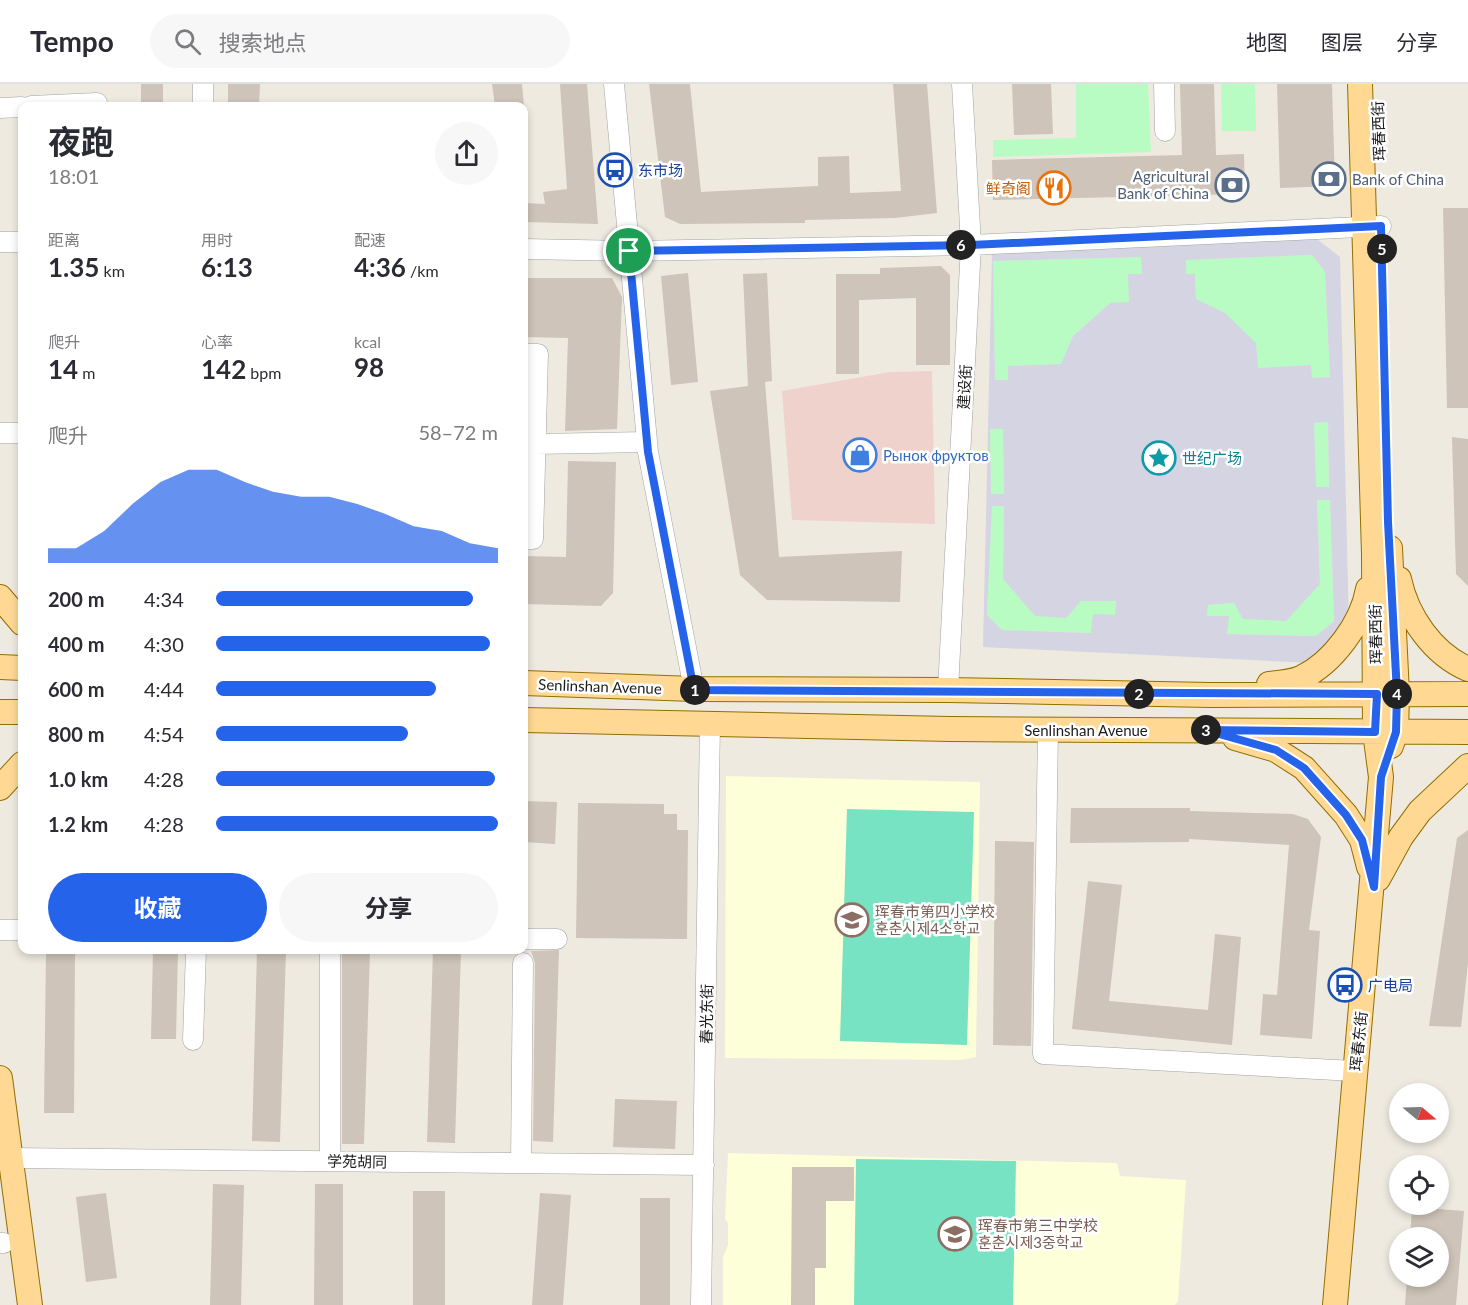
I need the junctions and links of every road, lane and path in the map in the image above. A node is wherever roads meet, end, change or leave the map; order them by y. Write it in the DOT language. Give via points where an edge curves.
graph roads {
  1 [pos="203,84"];
  2 [pos="614,84"];
  3 [pos="962,84"];
  4 [pos="1164,84"];
  5 [pos="1360,84"];
  6 [pos="1377,84"];
  7 [pos="202,102"];
  8 [pos="18,107"];
  9 [pos="0,108"];
  10 [pos="1165,131"];
  11 [pos="1373,226"];
  12 [pos="0,242"];
  13 [pos="18,242"];
  14 [pos="971,245"];
  15 [pos="528,249"];
  16 [pos="629,251"];
  17 [pos="528,354"];
  18 [pos="0,433"];
  19 [pos="18,434"];
  20 [pos="647,442"];
  21 [pos="535,444"];
  22 [pos="1388,522"];
  23 [pos="528,538"];
  24 [pos="1374,554"];
  25 [pos="0,597"];
  26 [pos="18,618"];
  27 [pos="0,668"];
  28 [pos="18,668"];
  29 [pos="1468,669"];
  30 [pos="528,683"];
  31 [pos="694,690"];
  32 [pos="948,690"];
  33 [pos="1468,693"];
  34 [pos="1387,694"];
  35 [pos="1210,695"];
  36 [pos="0,712"];
  37 [pos="18,712"];
  38 [pos="528,720"];
  39 [pos="710,723"];
  40 [pos="1048,729"];
  41 [pos="1205,730"];
  42 [pos="1385,732"];
  43 [pos="1468,732"];
  44 [pos="1468,766"];
  45 [pos="18,768"];
  46 [pos="1381,777"];
  47 [pos="0,788"];
  48 [pos="1374,887"];
  49 [pos="0,930"];
  50 [pos="18,930"];
  51 [pos="528,939"];
  52 [pos="557,939"];
  53 [pos="196,954"];
  54 [pos="330,954"];
  55 [pos="523,963"];
  56 [pos="193,1040"];
  57 [pos="1354,1071"];
  58 [pos="1,1090"];
  59 [pos="9,1158"];
  60 [pos="330,1161"];
  61 [pos="521,1163"];
  62 [pos="704,1165"];
  63 [pos="0,1214"];
  64 [pos="2,1243"];
  65 [pos="14,1305"];
  66 [pos="30,1305"];
  67 [pos="701,1305"];
  68 [pos="1335,1305"];
  1 -- 7 [label="street"];
  2 -- 16 [label="street"];
  3 -- 14 [label="street, 建设街"];
  4 -- 10 [label="street"];
  5 -- 11 [label="main road, 珲春西街"];
  6 -- 11 [label="main road, 珲春西街"];
  8 -- 9 [label="street"];
  11 -- 14 [label="street"];
  11 -- 22 [label="main road, 珲春西街"];
  11 -- 24 [label="main road, 珲春西街"];
  12 -- 13 [label="street"];
  14 -- 16 [label="street"];
  14 -- 32 [label="street, 建设街"];
  15 -- 16 [label="street"];
  16 -- 20 [label="street"];
  17 -- 21 [label="street" via="538,354"];
  18 -- 19 [label="street"];
  20 -- 21 [label="street"];
  20 -- 31 [label="street"];
  21 -- 23 [label="street" via="533,539"];
  22 -- 29 [label="main road" via="1401,586 1420,630 1451,660"];
  22 -- 34 [label="main road, 珲春西街"];
  24 -- 34 [label="main road, 珲春西街"];
  24 -- 35 [label="main road" via="1365,604 1352,631 1317,668 1300,679"];
  25 -- 26 [label="main road"];
  27 -- 28 [label="main road"];
  30 -- 31 [label="main road, Senlinshan Avenue"];
  31 -- 32 [label="main road, Senlinshan Avenue"];
  32 -- 35 [label="main road, Senlinshan Avenue"];
  33 -- 34 [label="main road, Senlinshan Avenue"];
  34 -- 35 [label="main road, Senlinshan Avenue"];
  34 -- 42 [label="main road, 珲春西街"];
  36 -- 37 [label="main road"];
  38 -- 39 [label="main road, Senlinshan Avenue"];
  39 -- 40 [label="main road, Senlinshan Avenue"];
  39 -- 62 [label="street, 春光东街"];
  40 -- 41 [label="main road, Senlinshan Avenue"];
  40 -- 57 [label="street" via="1043,1054"];
  41 -- 42 [label="main road, Senlinshan Avenue"];
  41 -- 48 [label="main road" via="1276,750 1304,768 1346,815 1362,840"];
  42 -- 43 [label="main road, Senlinshan Avenue"];
  42 -- 46 [label="main road, 珲春西街"];
  44 -- 48 [label="main road" via="1420,811"];
  45 -- 47 [label="main road"];
  46 -- 48 [label="main road, 珲春东街"];
  48 -- 57 [label="main road, 珲春东街"];
  49 -- 50 [label="street"];
  51 -- 52 [label="street"];
  53 -- 56 [label="street"];
  54 -- 60 [label="street"];
  55 -- 61 [label="street"];
  57 -- 68 [label="main road, 珲春东街"];
  58 -- 59 [label="main road"];
  59 -- 60 [label="street, 学苑胡同"];
  59 -- 66 [label="main road"];
  60 -- 61 [label="street, 学苑胡同"];
  61 -- 62 [label="street, 学苑胡同"];
  62 -- 67 [label="street, 春光东街"];
  63 -- 64 [label="main road"];
  64 -- 65 [label="main road"];
}
